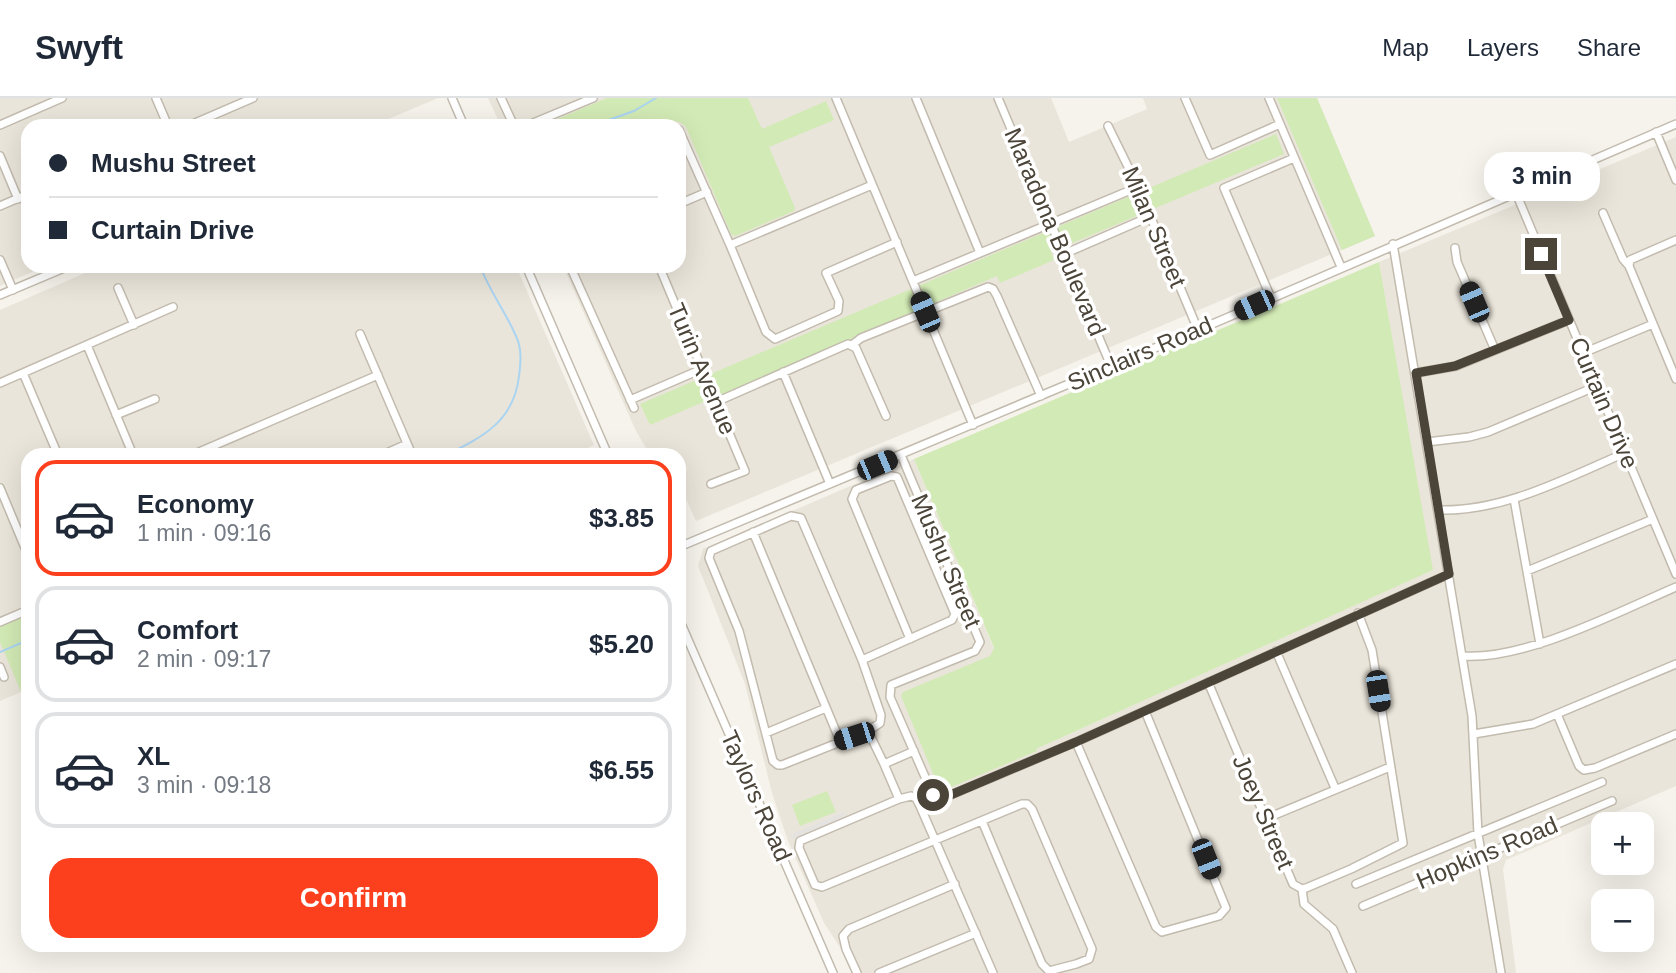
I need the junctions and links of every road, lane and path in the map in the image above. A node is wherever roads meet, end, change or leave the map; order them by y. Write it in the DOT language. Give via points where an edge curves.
graph roads {
  1 [pos="62,98"];
  2 [pos="156,98"];
  3 [pos="253,98"];
  4 [pos="452,98"];
  5 [pos="501,98"];
  6 [pos="593,98"];
  7 [pos="836,98"];
  8 [pos="916,98"];
  9 [pos="998,98"];
  10 [pos="1185,98"];
  11 [pos="1269,98"];
  12 [pos="243,100"];
  13 [pos="164,119"];
  14 [pos="214,119"];
  15 [pos="461,119"];
  16 [pos="511,119"];
  17 [pos="543,119"];
  18 [pos="1280,124"];
  19 [pos="1676,124"];
  20 [pos="0,125"];
  21 [pos="1108,126"];
  22 [pos="1656,132"];
  23 [pos="686,146"];
  24 [pos="0,156"];
  25 [pos="1294,158"];
  26 [pos="1676,180"];
  27 [pos="873,185"];
  28 [pos="1138,187"];
  29 [pos="707,192"];
  30 [pos="1516,193"];
  31 [pos="21,198"];
  32 [pos="18,199"];
  33 [pos="686,201"];
  34 [pos="0,206"];
  35 [pos="1603,213"];
  36 [pos="1149,217"];
  37 [pos="1051,223"];
  38 [pos="1676,240"];
  39 [pos="897,242"];
  40 [pos="1393,244"];
  41 [pos="730,245"];
  42 [pos="1455,248"];
  43 [pos="981,253"];
  44 [pos="1064,254"];
  45 [pos="0,260"];
  46 [pos="1629,266"];
  47 [pos="1341,267"];
  48 [pos="53,273"];
  49 [pos="529,273"];
  50 [pos="573,273"];
  51 [pos="662,273"];
  52 [pos="912,281"];
  53 [pos="118,288"];
  54 [pos="13,290"];
  55 [pos="0,295"];
  56 [pos="1271,298"];
  57 [pos="173,307"];
  58 [pos="925,312"];
  59 [pos="1569,320"];
  60 [pos="1653,324"];
  61 [pos="134,325"];
  62 [pos="1198,330"];
  63 [pos="360,334"];
  64 [pos="87,345"];
  65 [pos="852,345"];
  66 [pos="1495,350"];
  67 [pos="1583,353"];
  68 [pos="1111,366"];
  69 [pos="702,369"];
  70 [pos="783,372"];
  71 [pos="23,373"];
  72 [pos="1416,373"];
  73 [pos="378,375"];
  74 [pos="1676,379"];
  75 [pos="0,383"];
  76 [pos="1597,386"];
  77 [pos="1041,396"];
  78 [pos="155,399"];
  79 [pos="716,402"];
  80 [pos="117,415"];
  81 [pos="886,416"];
  82 [pos="973,425"];
  83 [pos="1427,442"];
  84 [pos="407,444"];
  85 [pos="55,448"];
  86 [pos="130,448"];
  87 [pos="207,448"];
  88 [pos="398,448"];
  89 [pos="409,448"];
  90 [pos="605,448"];
  91 [pos="1625,453"];
  92 [pos="901,455"];
  93 [pos="711,484"];
  94 [pos="831,484"];
  95 [pos="0,488"];
  96 [pos="1514,499"];
  97 [pos="1438,510"];
  98 [pos="1653,519"];
  99 [pos="753,532"];
  100 [pos="21,538"];
  101 [pos="686,544"];
  102 [pos="1676,548"];
  103 [pos="1667,552"];
  104 [pos="1527,571"];
  105 [pos="1449,574"];
  106 [pos="1676,574"];
  107 [pos="1676,587"];
  108 [pos="21,613"];
  109 [pos="1358,613"];
  110 [pos="0,622"];
  111 [pos="686,635"];
  112 [pos="910,639"];
  113 [pos="1540,644"];
  114 [pos="1276,651"];
  115 [pos="1462,656"];
  116 [pos="862,660"];
  117 [pos="1676,664"];
  118 [pos="0,667"];
  119 [pos="4,677"];
  120 [pos="1208,682"];
  121 [pos="826,708"];
  122 [pos="1144,711"];
  123 [pos="1557,714"];
  124 [pos="869,731"];
  125 [pos="766,733"];
  126 [pos="1474,734"];
  127 [pos="1676,734"];
  128 [pos="840,741"];
  129 [pos="1076,742"];
  130 [pos="914,751"];
  131 [pos="884,764"];
  132 [pos="1390,767"];
  133 [pos="1602,782"];
  134 [pos="1335,789"];
  135 [pos="899,799"];
  136 [pos="1612,801"];
  137 [pos="1265,819"];
  138 [pos="982,821"];
  139 [pos="1478,834"];
  140 [pos="935,840"];
  141 [pos="1482,856"];
  142 [pos="955,884"];
  143 [pos="1356,884"];
  144 [pos="1301,889"];
  145 [pos="1363,905"];
  146 [pos="976,933"];
  147 [pos="833,973"];
  148 [pos="858,973"];
  149 [pos="879,973"];
  150 [pos="993,973"];
  151 [pos="1352,973"];
  152 [pos="1502,973"];
  1 -- 20 [label="street"];
  2 -- 13 [label="street"];
  3 -- 12 [label="street"];
  4 -- 15 [label="street"];
  5 -- 16 [label="street"];
  6 -- 17 [label="street"];
  7 -- 27 [label="street"];
  8 -- 43 [label="street"];
  9 -- 37 [label="street, Maradona Boulevard"];
  10 -- 18 [label="street" via="1210,155"];
  11 -- 18 [label="street"];
  12 -- 14 [label="street"];
  18 -- 25 [label="street"];
  19 -- 22 [label="street, Sinclairs Road"];
  21 -- 28 [label="street, Milan Street"];
  22 -- 26 [label="street"];
  22 -- 30 [label="street, Sinclairs Road"];
  23 -- 29 [label="street"];
  24 -- 32 [label="street"];
  25 -- 47 [label="street"];
  25 -- 56 [label="street" via="1224,188"];
  27 -- 39 [label="street"];
  27 -- 41 [label="street"];
  28 -- 36 [label="street, Milan Street"];
  28 -- 37 [label="street"];
  29 -- 33 [label="street"];
  29 -- 41 [label="street"];
  30 -- 40 [label="street, Sinclairs Road"];
  30 -- 59 [label="street, Curtain Drive"];
  31 -- 32 [label="street"];
  32 -- 34 [label="street"];
  35 -- 46 [label="street"];
  36 -- 44 [label="street"];
  36 -- 62 [label="street, Milan Street"];
  37 -- 43 [label="street"];
  37 -- 44 [label="street, Maradona Boulevard"];
  38 -- 46 [label="street" via="1630,260"];
  39 -- 41 [label="street" via="826,273 839,301 838,311 775,339 766,332"];
  39 -- 52 [label="street"];
  40 -- 47 [label="street, Sinclairs Road"];
  40 -- 72 [label="street"];
  42 -- 66 [label="street"];
  43 -- 52 [label="street"];
  44 -- 68 [label="street, Maradona Boulevard"];
  45 -- 54 [label="street"];
  46 -- 60 [label="street"];
  47 -- 56 [label="street, Sinclairs Road"];
  48 -- 54 [label="street"];
  49 -- 90 [label="street"];
  50 -- 69 [label="street" via="632,404"];
  51 -- 69 [label="street, Turin Avenue"];
  52 -- 58 [label="street"];
  53 -- 61 [label="street"];
  54 -- 55 [label="street"];
  56 -- 62 [label="street, Sinclairs Road"];
  57 -- 61 [label="street"];
  58 -- 65 [label="street"];
  58 -- 77 [label="street" via="993,289"];
  58 -- 82 [label="street"];
  59 -- 66 [label="street"];
  59 -- 67 [label="street, Curtain Drive"];
  60 -- 67 [label="street"];
  60 -- 74 [label="street"];
  61 -- 64 [label="street"];
  62 -- 68 [label="street, Sinclairs Road"];
  63 -- 73 [label="street"];
  64 -- 71 [label="street"];
  64 -- 80 [label="street"];
  65 -- 70 [label="street"];
  65 -- 81 [label="street"];
  66 -- 72 [label="street" via="1455,366"];
  67 -- 76 [label="street, Curtain Drive"];
  68 -- 77 [label="street, Sinclairs Road"];
  69 -- 79 [label="street, Turin Avenue"];
  70 -- 79 [label="street"];
  70 -- 94 [label="street"];
  71 -- 75 [label="street"];
  71 -- 85 [label="street"];
  72 -- 83 [label="street"];
  73 -- 84 [label="street"];
  73 -- 87 [label="street"];
  76 -- 83 [label="street" via="1488,432"];
  76 -- 91 [label="street, Curtain Drive"];
  77 -- 82 [label="street, Sinclairs Road"];
  78 -- 80 [label="street"];
  79 -- 93 [label="street, Turin Avenue" via="745,471"];
  80 -- 86 [label="street"];
  82 -- 92 [label="street, Sinclairs Road"];
  83 -- 97 [label="street"];
  84 -- 88 [label="street"];
  84 -- 89 [label="street"];
  91 -- 96 [label="street"];
  91 -- 98 [label="street, Curtain Drive"];
  92 -- 94 [label="street, Sinclairs Road"];
  92 -- 130 [label="street, Mushu Street" via="980,642 975,651 891,685 891,697"];
  94 -- 101 [label="street, Sinclairs Road"];
  95 -- 100 [label="street"];
  96 -- 97 [label="street"];
  96 -- 104 [label="street"];
  97 -- 105 [label="street"];
  98 -- 103 [label="street, Curtain Drive"];
  98 -- 104 [label="street"];
  99 -- 116 [label="street" via="792,516 801,518"];
  99 -- 121 [label="street"];
  99 -- 125 [label="street" via="711,551 709,558 735,620"];
  102 -- 103 [label="street"];
  103 -- 106 [label="street, Curtain Drive"];
  104 -- 113 [label="street"];
  105 -- 109 [label="street, Mushu Street"];
  105 -- 115 [label="street"];
  107 -- 113 [label="street"];
  108 -- 110 [label="street"];
  109 -- 114 [label="street, Mushu Street"];
  109 -- 132 [label="street, Joey Street" via="1372,650"];
  111 -- 147 [label="street, Taylors Road"];
  112 -- 112 [label="street" via="952,620 955,614 897,477 891,476 856,490 852,499"];
  112 -- 116 [label="street"];
  113 -- 115 [label="street"];
  114 -- 120 [label="street, Mushu Street"];
  114 -- 134 [label="street"];
  115 -- 126 [label="street"];
  116 -- 124 [label="street" via="882,719"];
  117 -- 123 [label="street"];
  118 -- 119 [label="street"];
  120 -- 122 [label="street, Mushu Street"];
  120 -- 137 [label="street, Joey Street"];
  121 -- 125 [label="street"];
  121 -- 128 [label="street"];
  122 -- 129 [label="street, Mushu Street"];
  122 -- 129 [label="street" via="1226,908 1219,916 1162,932 1156,926"];
  123 -- 126 [label="street" via="1533,724"];
  123 -- 127 [label="street" via="1584,770"];
  124 -- 128 [label="street"];
  124 -- 131 [label="street"];
  125 -- 128 [label="street" via="771,757 778,765"];
  126 -- 139 [label="street"];
  129 -- 130 [label="street, Mushu Street" via="941,799 933,795"];
  130 -- 131 [label="street"];
  131 -- 135 [label="street"];
  132 -- 134 [label="street"];
  132 -- 144 [label="street, Joey Street" via="1403,843"];
  133 -- 139 [label="street, Hopkins Road"];
  134 -- 137 [label="street"];
  135 -- 140 [label="street" via="916,799"];
  135 -- 140 [label="street" via="800,841 815,885 821,887"];
  136 -- 141 [label="street, Hopkins Road"];
  137 -- 144 [label="street, Joey Street" via="1293,884"];
  138 -- 138 [label="street" via="1023,804 1032,809 1092,949 1089,959 1049,971 1042,964"];
  138 -- 140 [label="street"];
  139 -- 141 [label="street"];
  139 -- 143 [label="street, Hopkins Road"];
  140 -- 142 [label="street"];
  141 -- 145 [label="street, Hopkins Road"];
  141 -- 152 [label="street"];
  142 -- 146 [label="street"];
  142 -- 148 [label="street" via="849,929 843,936"];
  144 -- 151 [label="street" via="1304,904 1334,929"];
  146 -- 149 [label="street"];
  146 -- 150 [label="street"];
}
